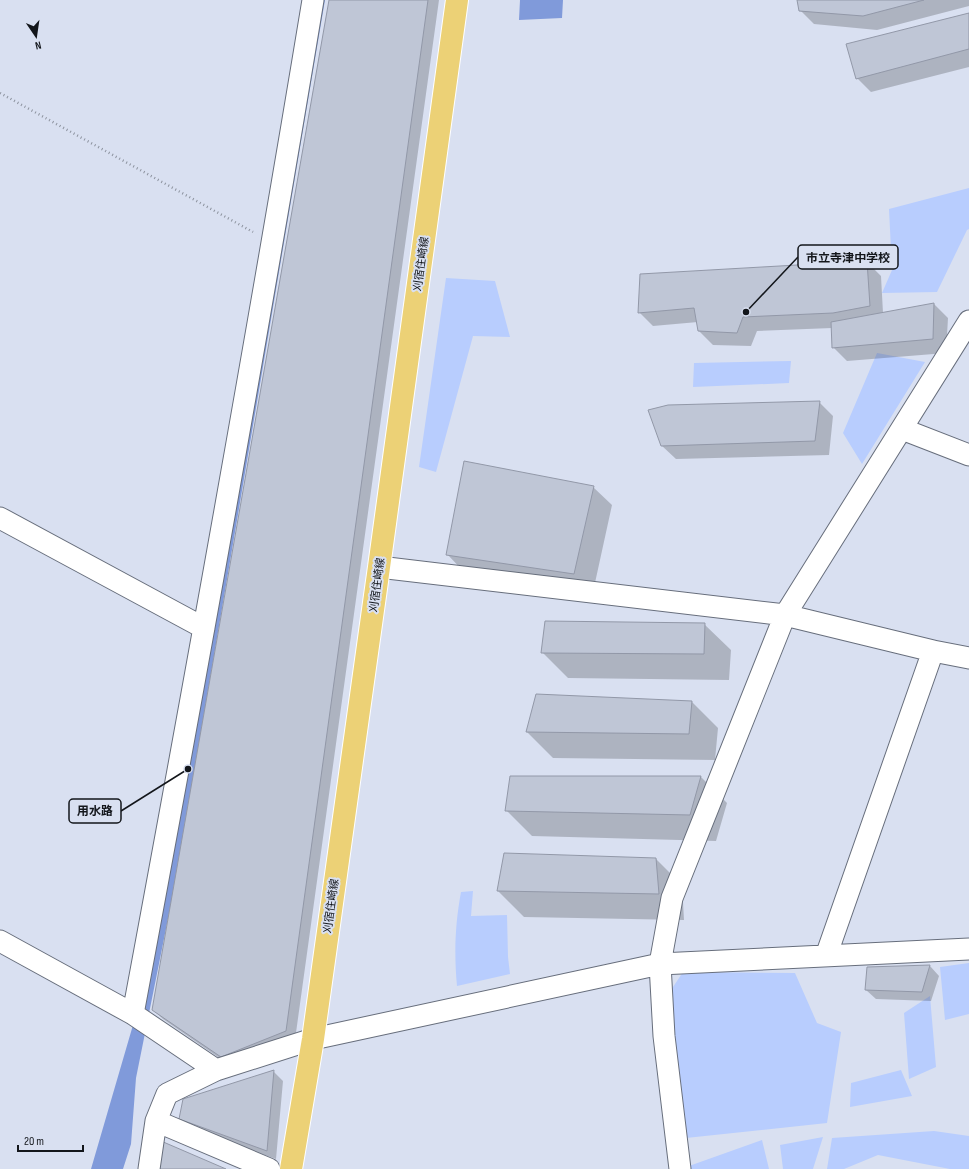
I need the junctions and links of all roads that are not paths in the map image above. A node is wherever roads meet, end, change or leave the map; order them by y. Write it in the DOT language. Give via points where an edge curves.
graph roads {
  1 [pos="313,0"];
  2 [pos="457,0"];
  3 [pos="969,321"];
  4 [pos="902,429"];
  5 [pos="969,456"];
  6 [pos="0,518"];
  7 [pos="379,567"];
  8 [pos="785,616"];
  9 [pos="204,628"];
  10 [pos="933,651"];
  11 [pos="969,658"];
  12 [pos="0,941"];
  13 [pos="969,949"];
  14 [pos="826,956"];
  15 [pos="660,964"];
  16 [pos="133,1014"];
  17 [pos="313,1039"];
  18 [pos="216,1070"];
  19 [pos="156,1120"];
  20 [pos="149,1169"];
  21 [pos="269,1169"];
  22 [pos="291,1169"];
  23 [pos="680,1169"];
  1 -- 9 [label="street" via="273,243"];
  2 -- 7 [label="main road, 刈宿住崎線"];
  3 -- 4 [label="street"];
  4 -- 5 [label="street"];
  4 -- 8 [label="street"];
  6 -- 9 [label="street"];
  7 -- 8 [label="street"];
  7 -- 17 [label="main road, 刈宿住崎線"];
  8 -- 10 [label="street"];
  8 -- 15 [label="street" via="672,898"];
  9 -- 16 [label="street"];
  10 -- 11 [label="street"];
  10 -- 14 [label="street"];
  12 -- 16 [label="street"];
  13 -- 14 [label="street"];
  14 -- 15 [label="street"];
  15 -- 17 [label="street"];
  15 -- 23 [label="street" via="664,1036"];
  16 -- 18 [label="street"];
  17 -- 18 [label="street"];
  17 -- 22 [label="main road, 刈宿住崎線"];
  18 -- 19 [label="street" via="167,1094"];
  19 -- 20 [label="street"];
  19 -- 21 [label="street"];
}
